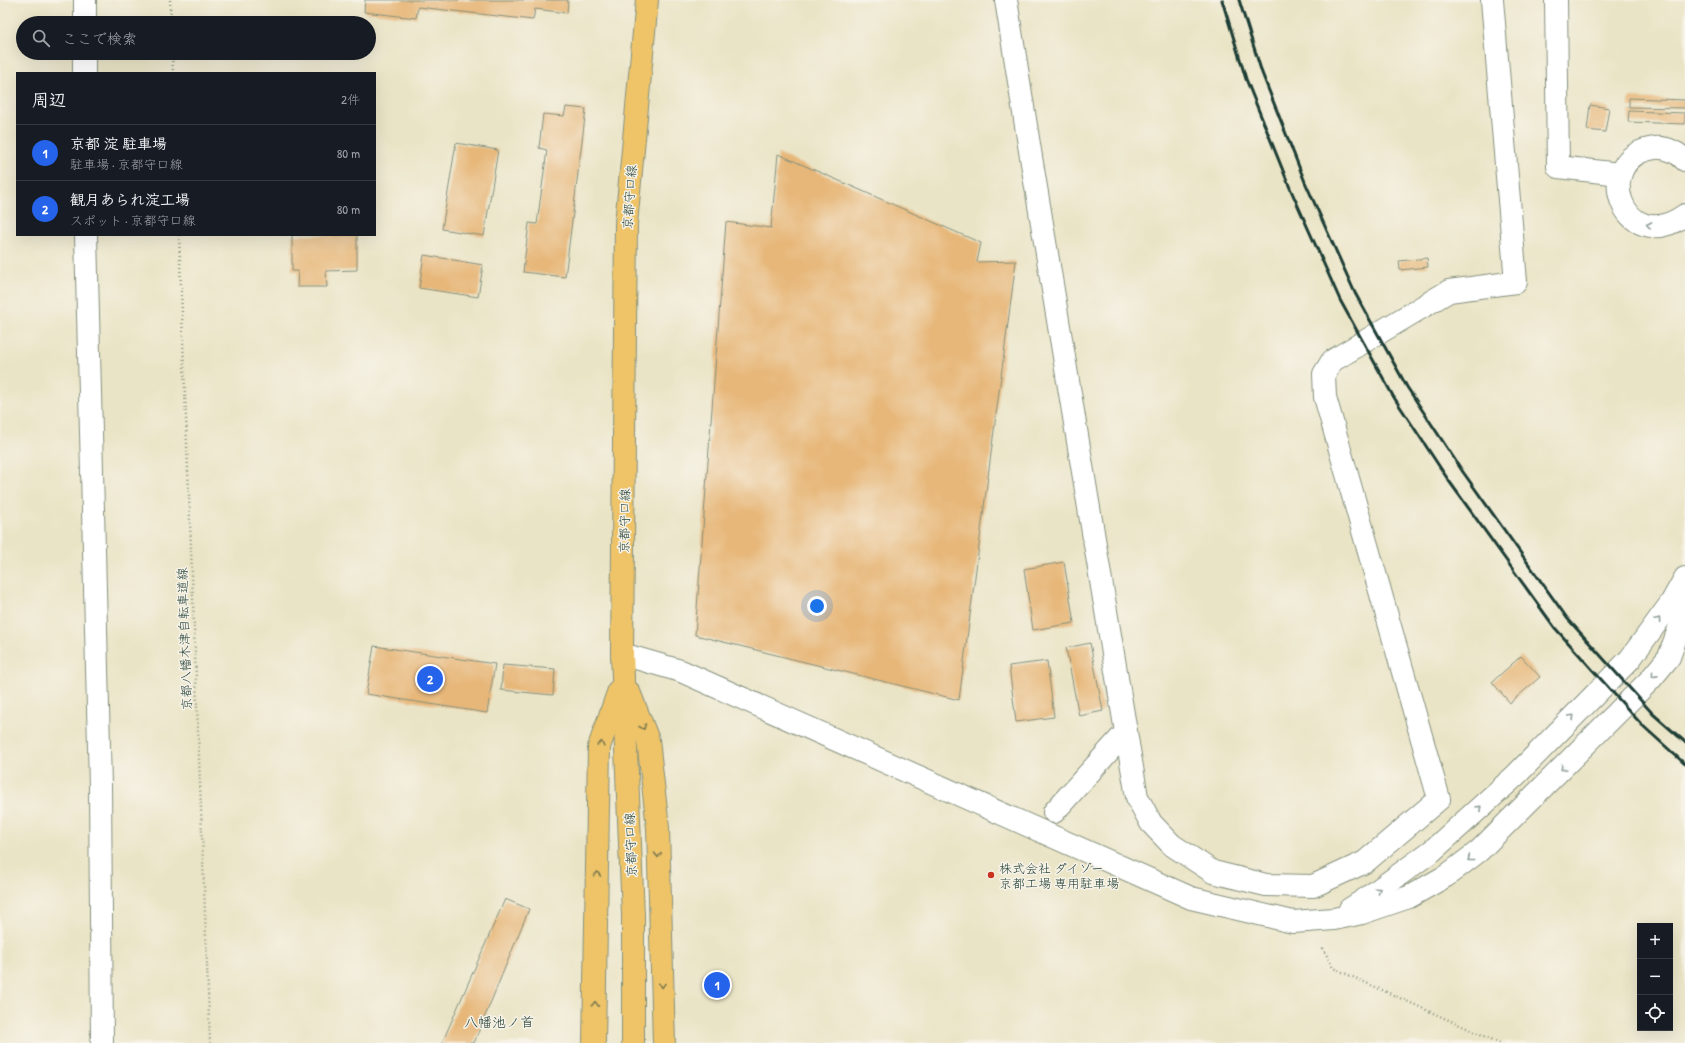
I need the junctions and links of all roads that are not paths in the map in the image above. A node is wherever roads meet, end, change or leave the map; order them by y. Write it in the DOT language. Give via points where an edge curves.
graph roads {
  1 [pos="86,0"];
  2 [pos="647,0"];
  3 [pos="1006,0"];
  4 [pos="1492,0"];
  5 [pos="1556,0"];
  6 [pos="85,16"];
  7 [pos="84,60"];
  8 [pos="84,72"];
  9 [pos="1685,160"];
  10 [pos="1620,174"];
  11 [pos="1682,221"];
  12 [pos="86,236"];
  13 [pos="1685,578"];
  14 [pos="1685,602"];
  15 [pos="622,654"];
  16 [pos="623,678"];
  17 [pos="1126,732"];
  18 [pos="1054,812"];
  19 [pos="1334,919"];
  20 [pos="102,1043"];
  21 [pos="594,1043"];
  22 [pos="633,1043"];
  23 [pos="664,1043"];
  1 -- 6 [label="street"];
  2 -- 15 [label="main road, 京都守口線" via="626,224"];
  3 -- 17 [label="street"];
  4 -- 17 [label="street" via="1516,282 1449,291 1332,361 1324,374 1325,397 1439,799 1365,862 1314,886 1266,885 1214,872 1172,844 1151,823 1137,797"];
  5 -- 10 [label="street" via="1558,167"];
  7 -- 8 [label="street"];
  9 -- 10 [label="street" via="1672,151 1660,148 1647,149 1626,163"];
  11 -- 10 [label="street, one-way" via="1652,226 1631,217 1619,198"];
  12 -- 20 [label="street" via="100,786"];
  19 -- 13 [label="street, one-way" via="1433,850 1515,776 1630,659 1671,603"];
  14 -- 19 [label="street, one-way" via="1669,657 1650,680 1479,851 1446,876 1409,897 1362,913"];
  15 -- 16 [label="main road, 京都守口線"];
  15 -- 19 [label="street" via="681,670 1191,898 1293,922"];
  21 -- 16 [label="main road, one-way" via="599,747"];
  16 -- 22 [label="main road, 京都守口線" via="633,915"];
  16 -- 23 [label="main road, one-way" via="648,740 658,828"];
  17 -- 18 [label="street"];
}
